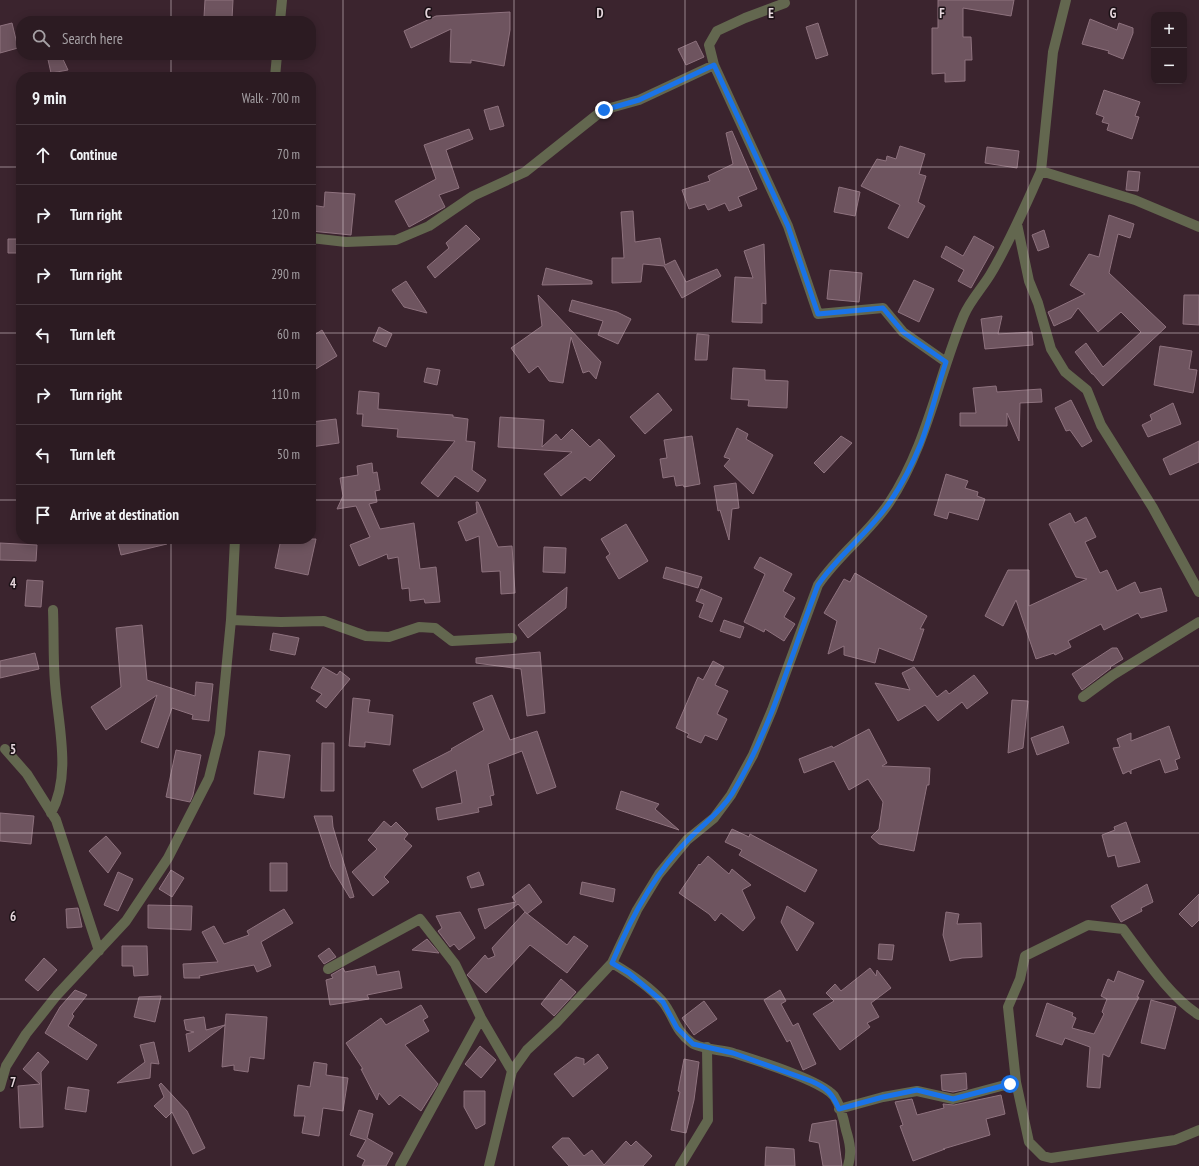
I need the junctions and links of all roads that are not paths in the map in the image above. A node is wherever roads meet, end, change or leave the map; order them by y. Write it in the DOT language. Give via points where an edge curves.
graph roads {
  1 [pos="282,0"];
  2 [pos="1066,0"];
  3 [pos="785,3"];
  4 [pos="280,16"];
  5 [pos="277,60"];
  6 [pos="714,65"];
  7 [pos="275,72"];
  8 [pos="1040,171"];
  9 [pos="1017,224"];
  10 [pos="1199,227"];
  11 [pos="316,239"];
  12 [pos="946,362"];
  13 [pos="234,544"];
  14 [pos="1199,592"];
  15 [pos="53,610"];
  16 [pos="231,620"];
  17 [pos="1199,622"];
  18 [pos="512,638"];
  19 [pos="1083,697"];
  20 [pos="5,749"];
  21 [pos="51,813"];
  22 [pos="99,951"];
  23 [pos="612,963"];
  24 [pos="328,969"];
  25 [pos="1199,1015"];
  26 [pos="481,1018"];
  27 [pos="707,1047"];
  28 [pos="512,1071"];
  29 [pos="1016,1082"];
  30 [pos="0,1087"];
  31 [pos="839,1109"];
  32 [pos="1199,1130"];
  33 [pos="400,1166"];
  34 [pos="489,1166"];
  35 [pos="680,1166"];
  36 [pos="848,1166"];
  1 -- 4 [label="street"];
  2 -- 8 [label="street" via="1053,52"];
  3 -- 6 [label="street" via="717,31 709,45"];
  5 -- 7 [label="street"];
  6 -- 11 [label="street" via="639,100 604,110 525,172 473,196 429,226 396,240 346,242"];
  6 -- 12 [label="street" via="788,226 818,314 883,308 903,332"];
  8 -- 9 [label="street"];
  8 -- 10 [label="street" via="1135,200"];
  9 -- 12 [label="street" via="990,275 965,313"];
  9 -- 14 [label="street" via="1029,281 1051,349 1065,372 1087,390 1101,425 1153,508"];
  12 -- 23 [label="street" via="921,442 905,476 871,526 828,570 818,585 772,710 753,755 731,795 714,818 687,840 659,874 637,910"];
  13 -- 16 [label="street"];
  15 -- 21 [label="street" via="54,682 62,767 58,801"];
  16 -- 18 [label="street" via="324,621 366,636 389,637 419,627 435,628 452,641"];
  16 -- 22 [label="street" via="220,734 209,778 168,858 126,921"];
  17 -- 19 [label="street" via="1113,675"];
  20 -- 21 [label="street" via="27,774"];
  21 -- 22 [label="street" via="56,820"];
  22 -- 30 [label="street" via="57,995 26,1034 6,1066"];
  23 -- 27 [label="street" via="629,973 663,1002 677,1028 693,1044"];
  23 -- 28 [label="street" via="527,1050"];
  24 -- 26 [label="street" via="420,919 456,964"];
  25 -- 29 [label="street" via="1185,1006 1123,929 1088,925 1025,956 1020,978 1008,1007"];
  26 -- 28 [label="street"];
  26 -- 33 [label="street"];
  27 -- 31 [label="street" via="733,1053 823,1087 834,1096"];
  27 -- 35 [label="street" via="708,1120"];
  28 -- 34 [label="street"];
  29 -- 31 [label="street" via="953,1099 917,1090"];
  29 -- 32 [label="street" via="1029,1142 1043,1156 1051,1158 1175,1140"];
  31 -- 36 [label="street" via="849,1142 851,1155"];
}
